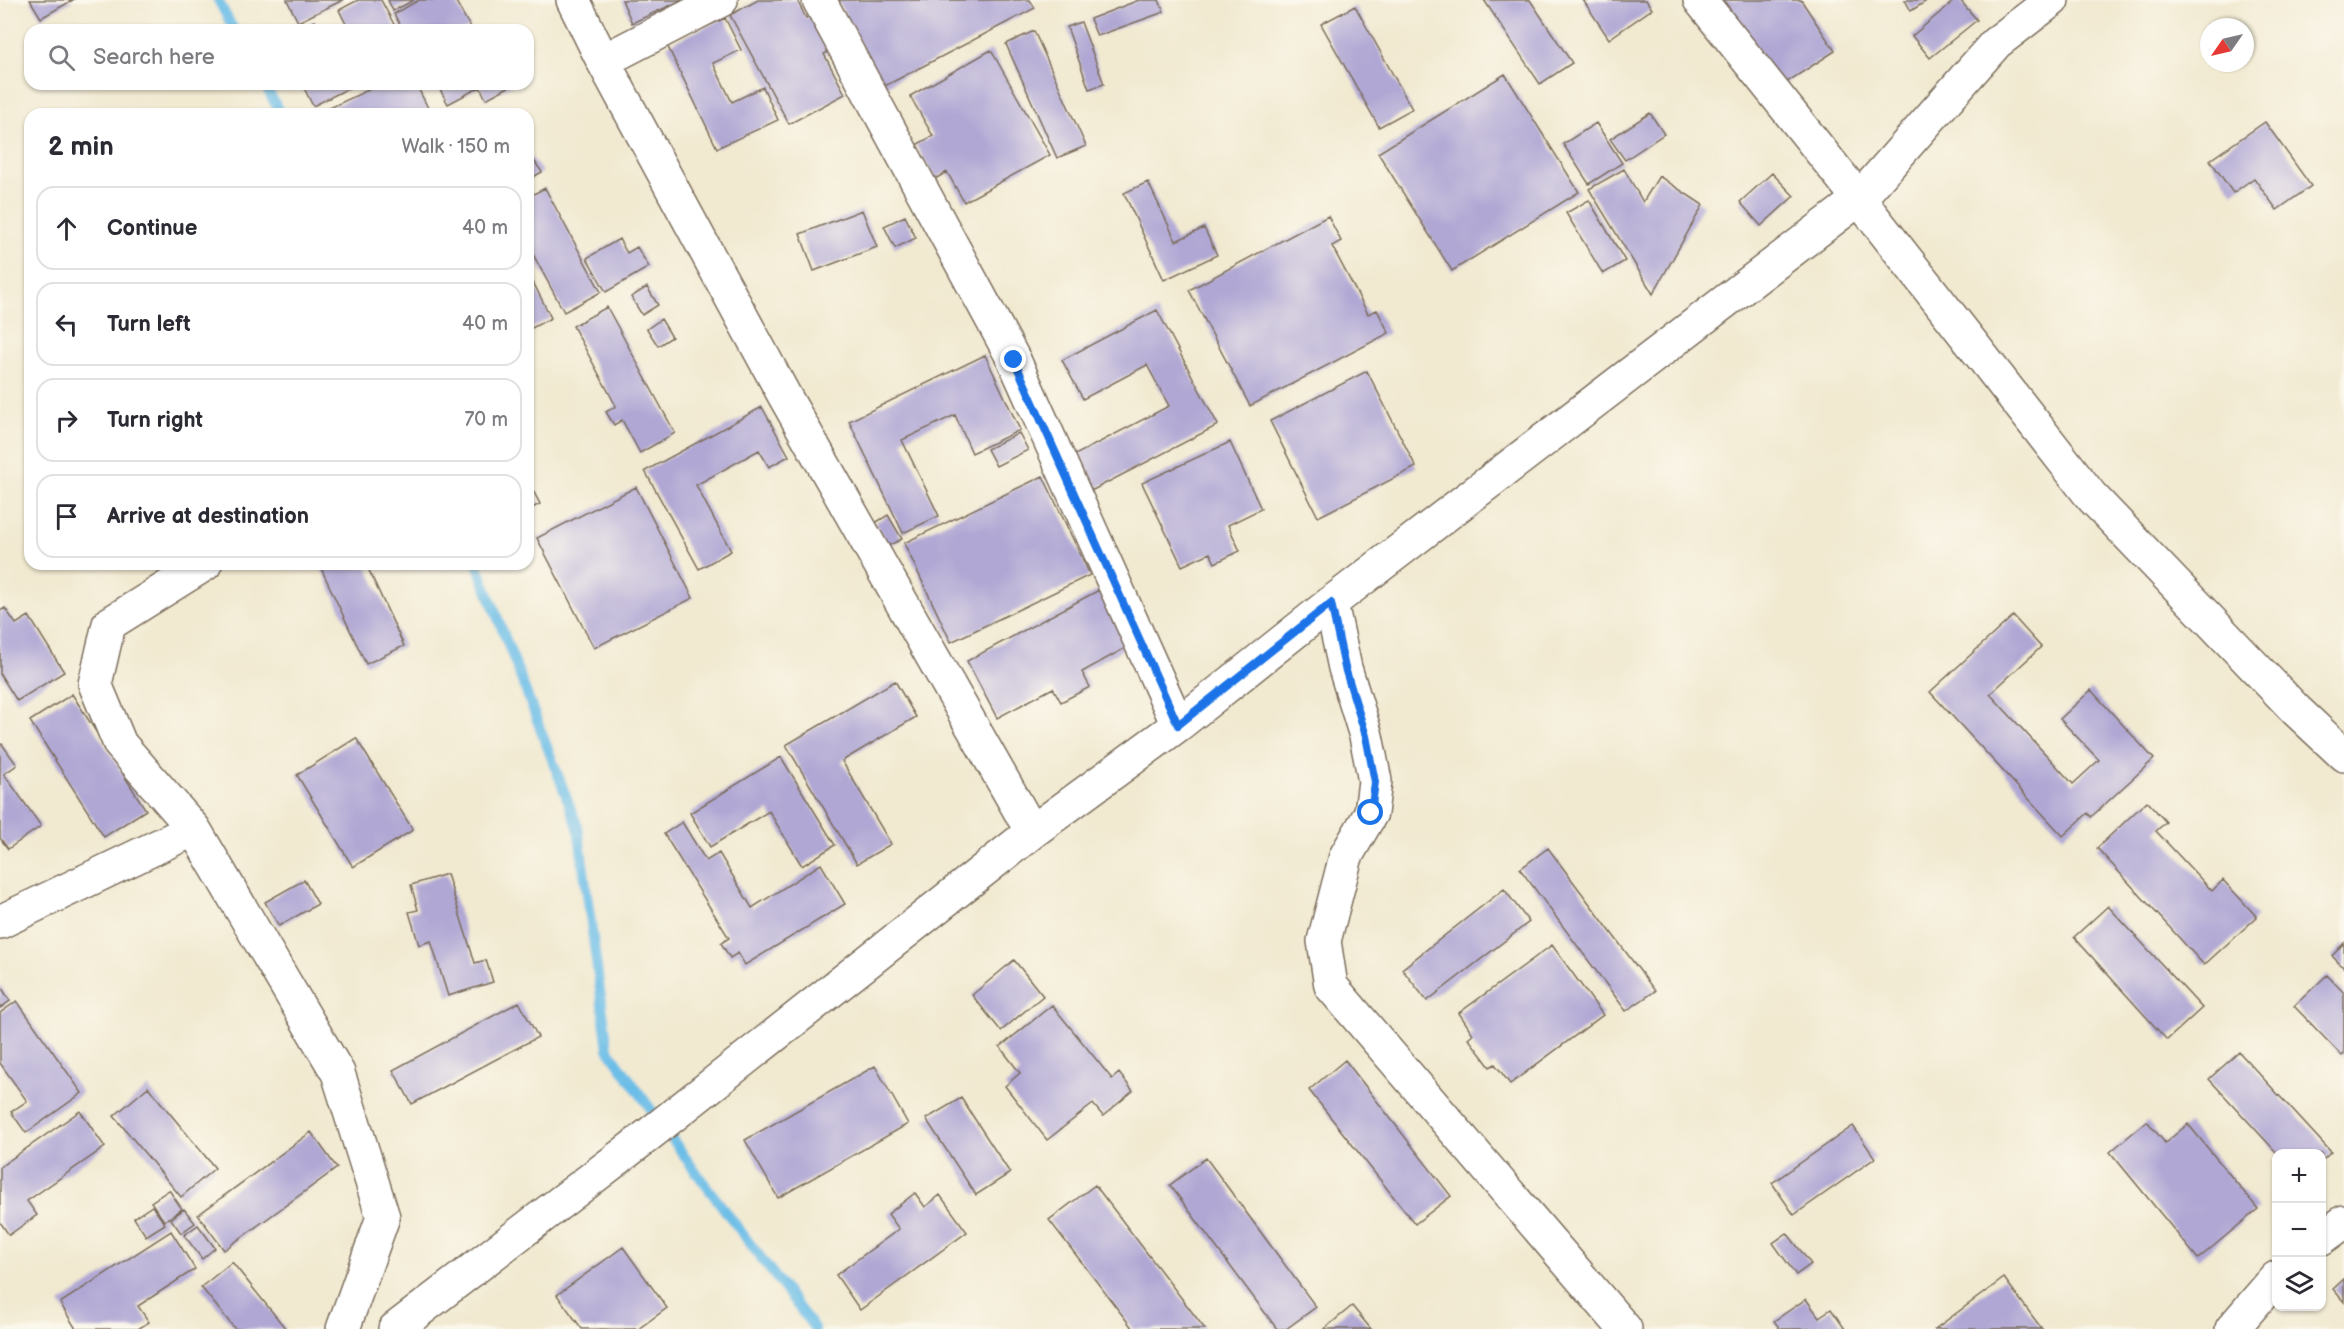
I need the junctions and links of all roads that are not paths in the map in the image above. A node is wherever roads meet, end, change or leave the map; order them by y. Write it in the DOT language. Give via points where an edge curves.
graph roads {
  1 [pos="573,0"];
  2 [pos="721,0"];
  3 [pos="819,0"];
  4 [pos="1700,0"];
  5 [pos="2052,0"];
  6 [pos="603,61"];
  7 [pos="1859,199"];
  8 [pos="196,570"];
  9 [pos="1331,603"];
  10 [pos="1178,725"];
  11 [pos="2344,755"];
  12 [pos="194,829"];
  13 [pos="1032,832"];
  14 [pos="0,922"];
  15 [pos="2344,1222"];
  16 [pos="2326,1235"];
  17 [pos="2272,1284"];
  18 [pos="343,1329"];
  19 [pos="395,1329"];
  20 [pos="1625,1329"];
  21 [pos="2232,1329"];
  1 -- 6 [label="street"];
  2 -- 6 [label="street"];
  3 -- 10 [label="street" via="1014,360"];
  4 -- 7 [label="street"];
  5 -- 7 [label="street" via="1996,43"];
  6 -- 13 [label="street" via="784,395"];
  7 -- 9 [label="street"];
  7 -- 11 [label="street" via="2091,495 2296,710"];
  8 -- 12 [label="street" via="109,624 96,684 120,744"];
  9 -- 10 [label="street"];
  9 -- 20 [label="street" via="1375,782 1371,813 1346,856 1324,941 1331,986"];
  10 -- 13 [label="street"];
  12 -- 14 [label="street"];
  12 -- 18 [label="street" via="338,1072 383,1217"];
  13 -- 19 [label="street"];
  15 -- 16 [label="street"];
  17 -- 21 [label="street"];
}
